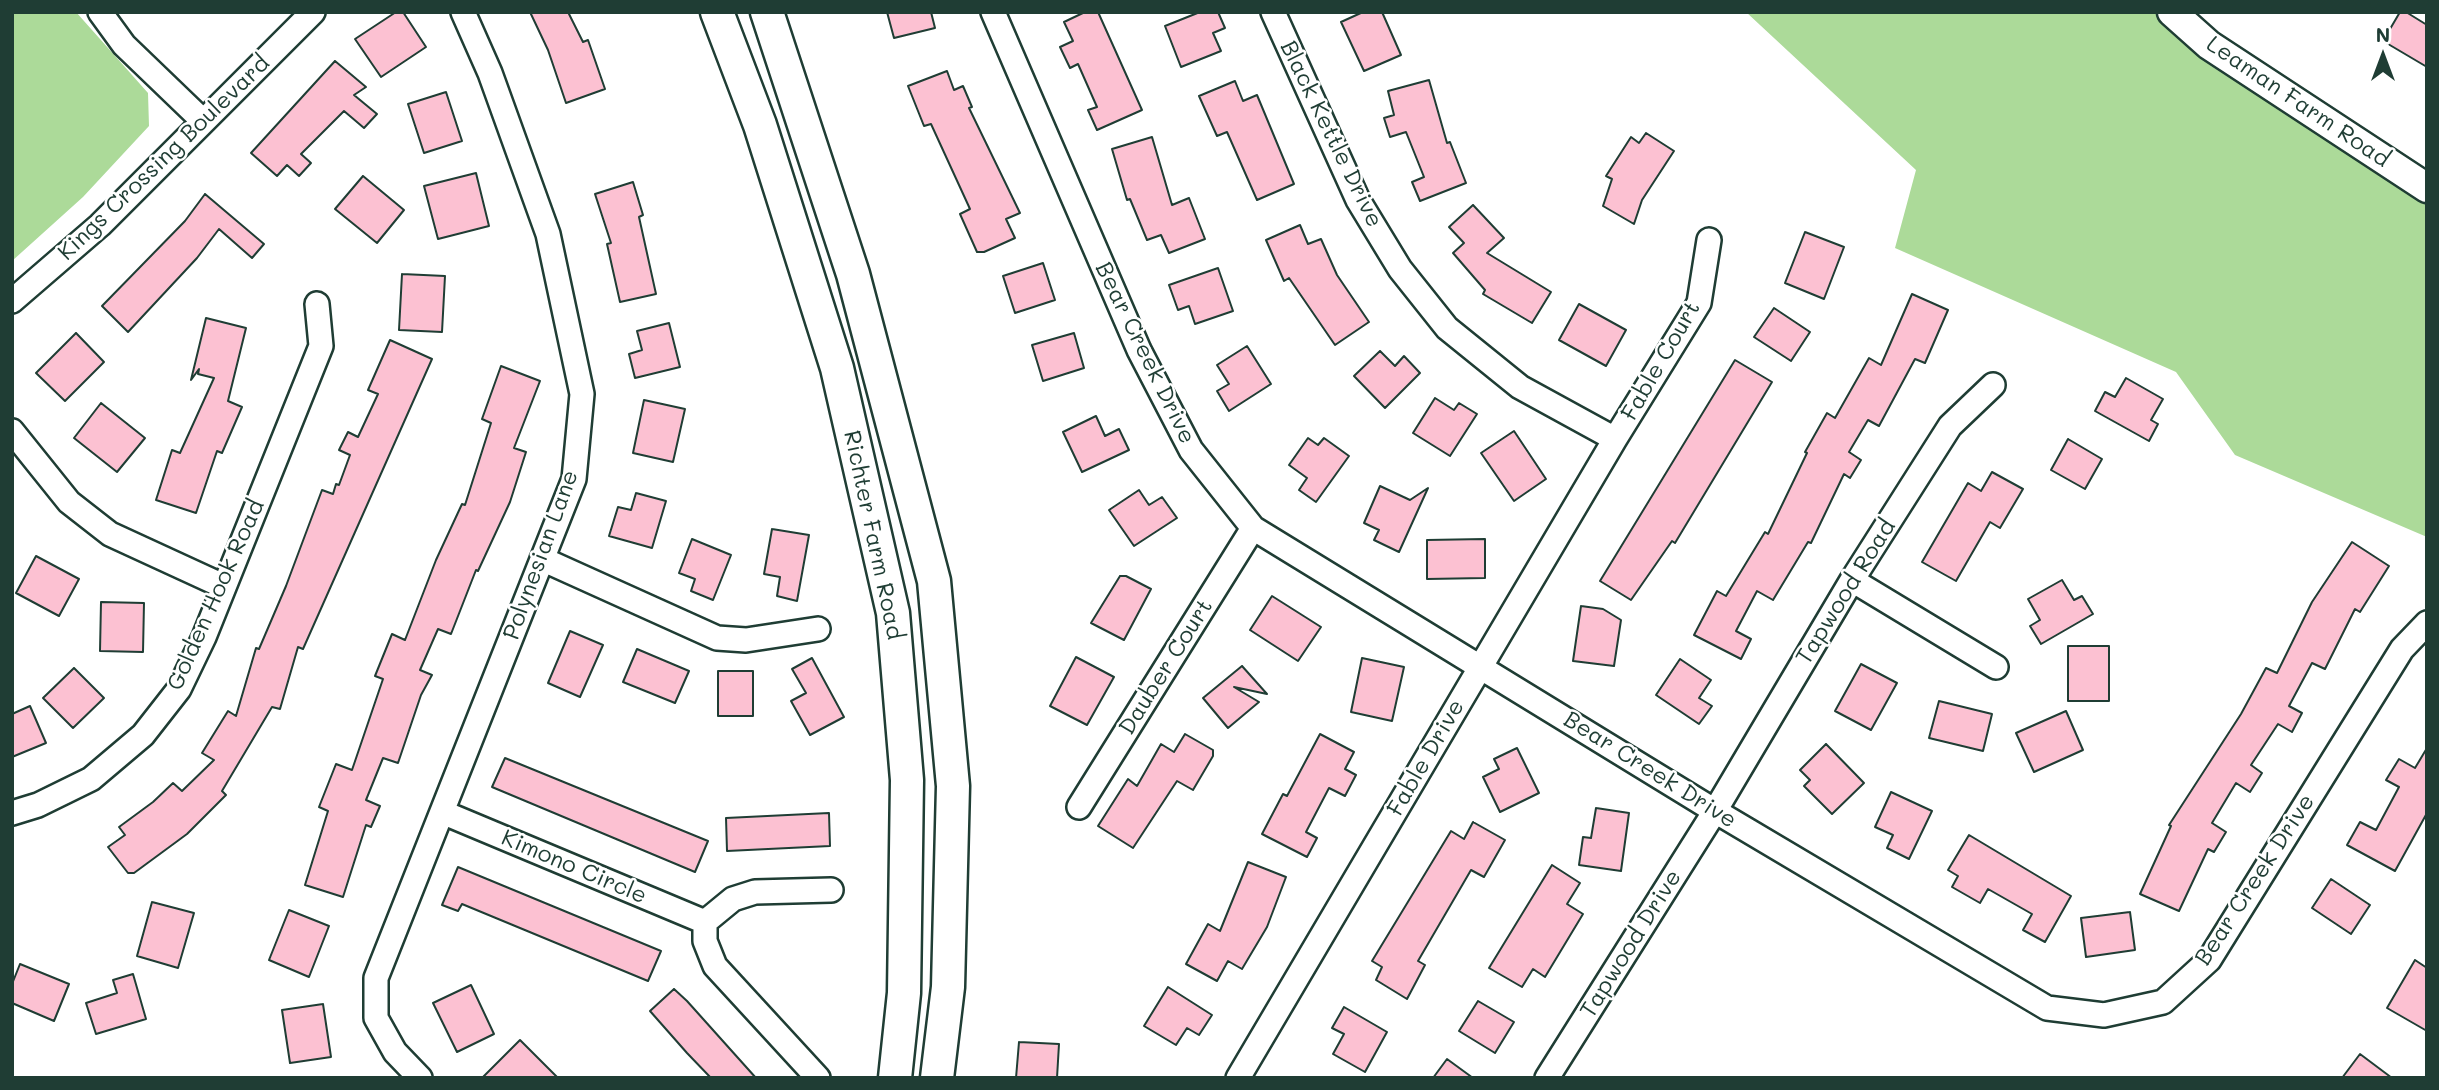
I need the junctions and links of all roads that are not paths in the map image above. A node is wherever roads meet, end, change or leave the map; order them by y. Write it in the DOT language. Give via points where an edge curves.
graph roads {
  1 [pos="100,12"];
  2 [pos="313,12"];
  3 [pos="463,12"];
  4 [pos="717,12"];
  5 [pos="767,12"];
  6 [pos="992,12"];
  7 [pos="1273,12"];
  8 [pos="2172,12"];
  9 [pos="203,121"];
  10 [pos="2427,188"];
  11 [pos="1709,240"];
  12 [pos="12,301"];
  13 [pos="317,304"];
  14 [pos="1993,385"];
  15 [pos="12,431"];
  16 [pos="1615,439"];
  17 [pos="1253,528"];
  18 [pos="542,559"];
  19 [pos="1852,580"];
  20 [pos="223,586"];
  21 [pos="2427,623"];
  22 [pos="818,629"];
  23 [pos="1481,665"];
  24 [pos="1996,667"];
  25 [pos="1079,807"];
  26 [pos="1715,811"];
  27 [pos="442,812"];
  28 [pos="12,813"];
  29 [pos="831,890"];
  30 [pos="705,922"];
  31 [pos="420,1078"];
  32 [pos="818,1078"];
  33 [pos="895,1078"];
  34 [pos="937,1078"];
  35 [pos="1238,1078"];
  36 [pos="1547,1078"];
  1 -- 9 [label="street" via="124,45"];
  2 -- 9 [label="street, Kings Crossing Boulevard"];
  3 -- 18 [label="street, Polynesian Lane" via="548,234 582,394 574,479"];
  4 -- 33 [label="main road, Richter Farm Road" via="760,125 837,368 893,613 907,780 904,993"];
  5 -- 34 [label="main road, Richter Farm Road" via="853,274 934,581 953,786 948,988"];
  6 -- 17 [label="street, Bear Creek Drive" via="1139,350 1191,450"];
  7 -- 16 [label="street, Black Kettle Drive" via="1358,200 1400,269 1447,328 1520,387"];
  8 -- 10 [label="street, Leaman Farm Road" via="2209,45"];
  9 -- 12 [label="street, Kings Crossing Boulevard" via="100,225"];
  11 -- 16 [label="street, Fable Court" via="1699,303"];
  13 -- 20 [label="street, Golden Hook Road" via="321,345"];
  14 -- 19 [label="street, Tapwood Road" via="1950,426"];
  15 -- 20 [label="street" via="69,502 110,534"];
  16 -- 23 [label="street, Fable Drive"];
  17 -- 23 [label="street, Bear Creek Drive"];
  17 -- 25 [label="street, Dauber Court"];
  18 -- 22 [label="street" via="717,638 746,640"];
  18 -- 27 [label="street, Polynesian Lane"];
  19 -- 24 [label="street"];
  19 -- 26 [label="street, Tapwood Road"];
  20 -- 28 [label="street, Golden Hook Road" via="179,689 143,735 91,779"];
  21 -- 26 [label="street, Bear Creek Drive" via="2402,649 2209,960 2163,1002 2104,1014 2047,1008"];
  23 -- 26 [label="street, Bear Creek Drive"];
  23 -- 35 [label="street, Fable Drive"];
  26 -- 36 [label="street, Tapwood Drive"];
  27 -- 30 [label="street, Kimono Circle"];
  27 -- 31 [label="street, Polynesian Lane" via="376,978 376,1018 395,1052"];
  29 -- 30 [label="street" via="755,892 733,899"];
  30 -- 32 [label="street" via="705,941 715,966"];
}
